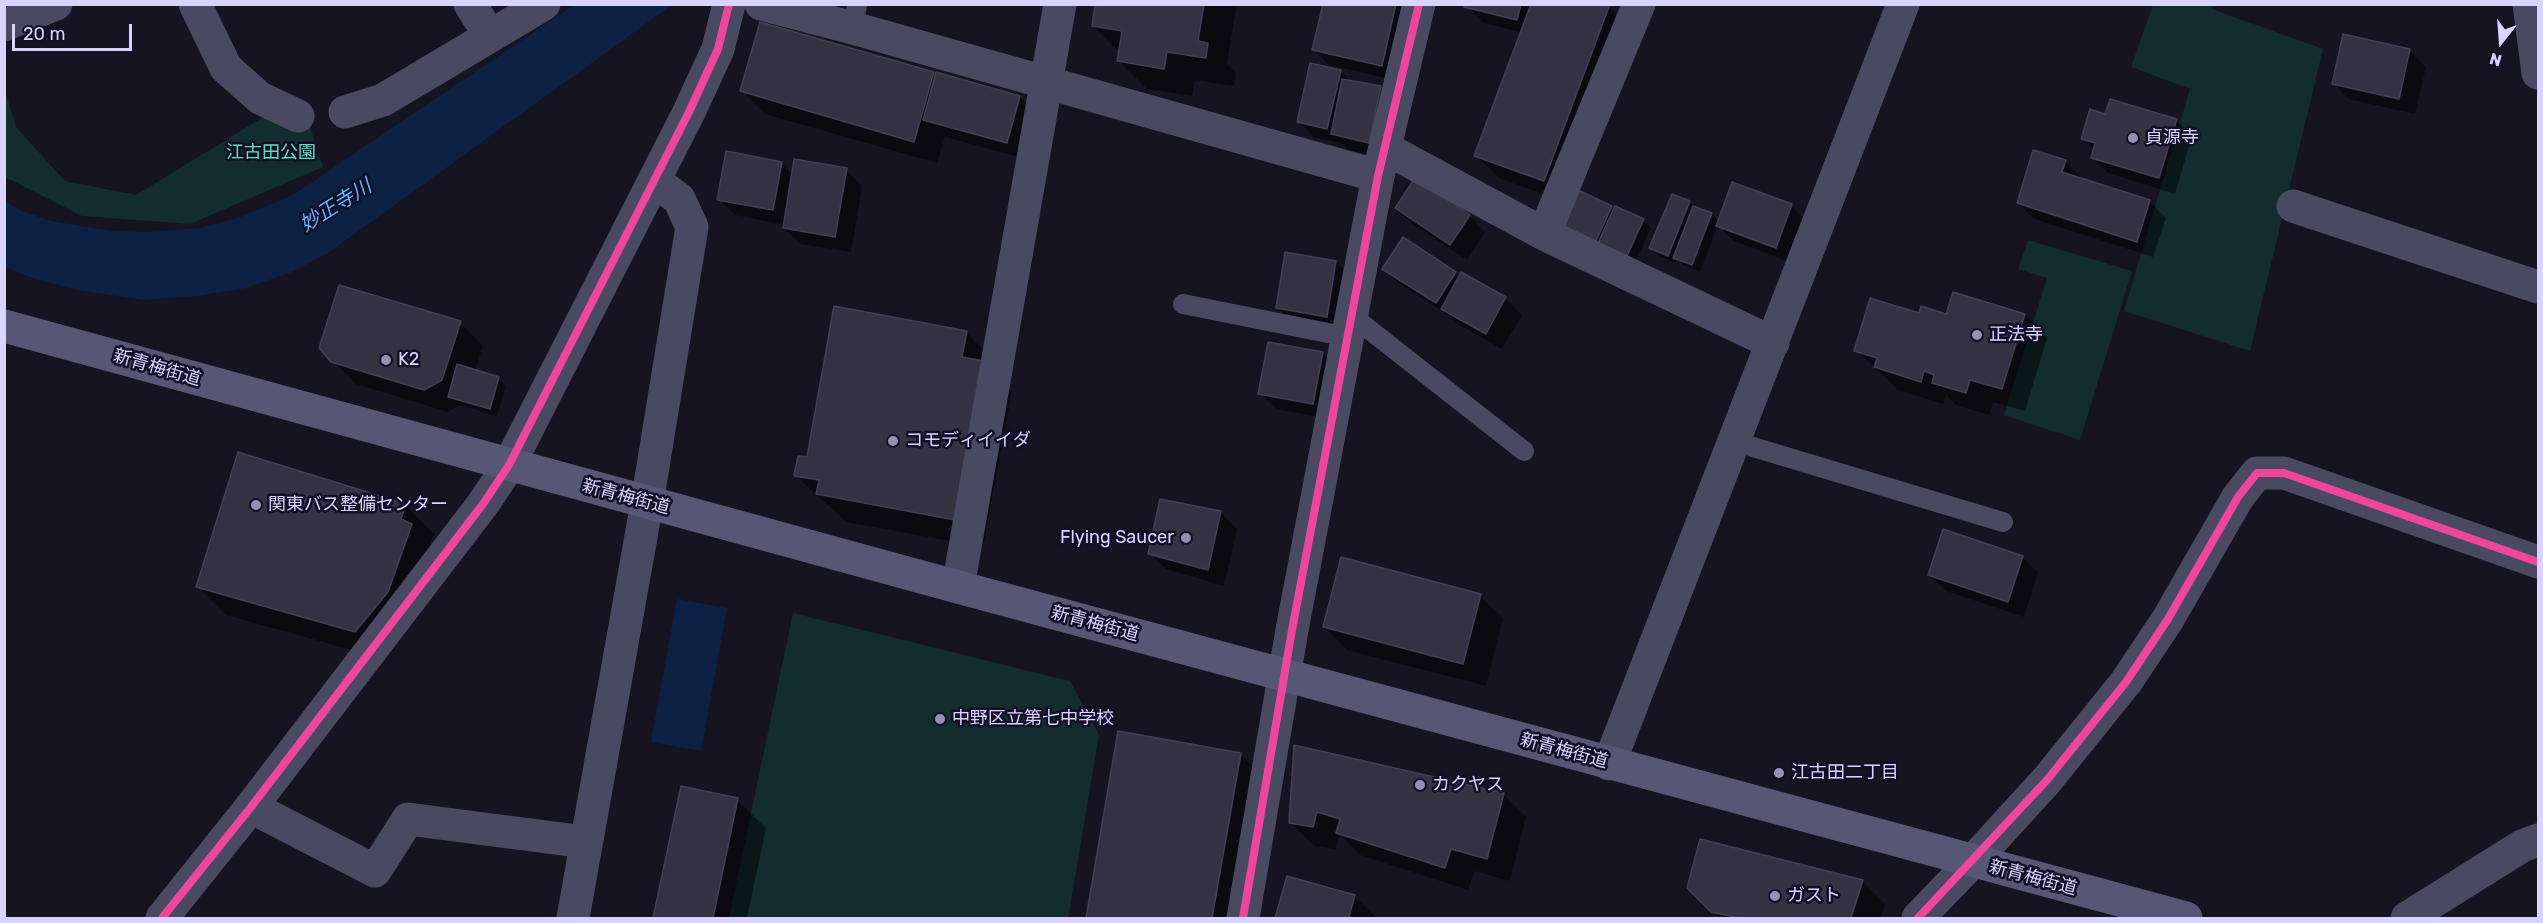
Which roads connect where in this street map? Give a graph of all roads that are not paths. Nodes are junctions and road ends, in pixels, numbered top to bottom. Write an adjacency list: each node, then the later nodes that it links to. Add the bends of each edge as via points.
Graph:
1 (195, 4): 18 (street, via 226,68 260,98)
2 (470, 4): 14 (street)
3 (544, 4): 14 (street)
4 (729, 4): 20 (street, via 718,49)
5 (761, 4): 12 (street)
6 (1060, 4): 16 (street)
7 (1419, 4): 19 (street)
8 (1639, 4): 22 (street)
9 (1904, 4): 27 (street)
10 (2529, 4): 15 (street)
11 (53, 5): 13 (street)
12 (855, 16): 16 (street)
13 (4, 25)
14 (490, 36): 17 (street, via 383,100)
15 (2538, 73)
16 (1048, 83): 19 (street); 34 (street)
17 (345, 112)
18 (298, 116)
19 (1382, 162): 22 (street); 26 (street)
20 (655, 181): 30 (street); 31 (street, via 679,199 692,227)
21 (2293, 206): 23 (street)
22 (1544, 234): 27 (street)
23 (2538, 288)
24 (1183, 304): 26 (lane)
25 (4, 326): 30 (main road, 新青梅街道)
26 (1350, 327): 29 (lane); 35 (street)
27 (1773, 343): 28 (street)
28 (1734, 441): 32 (lane); 36 (street)
29 (1524, 451)
30 (509, 465): 31 (main road, 新青梅街道); 37 (street)
31 (647, 503): 34 (main road, 新青梅街道); 39 (street)
32 (2002, 522)
33 (2538, 562): 40 (street, via 2284,472 2257,473 2238,497 2168,620 2126,682 2047,780)
34 (958, 587): 35 (main road, 新青梅街道)
35 (1285, 676): 36 (main road, 新青梅街道); 43 (street)
36 (1609, 764): 40 (main road, 新青梅街道)
37 (251, 807): 39 (street, via 375,871 408,819); 41 (street)
38 (2538, 840): 46 (street)
39 (585, 842): 42 (street)
40 (1973, 861): 44 (street); 45 (main road, 新青梅街道)
41 (162, 918)
42 (573, 918)
43 (1243, 918)
44 (1918, 918)
45 (2186, 918)
46 (2406, 918)

